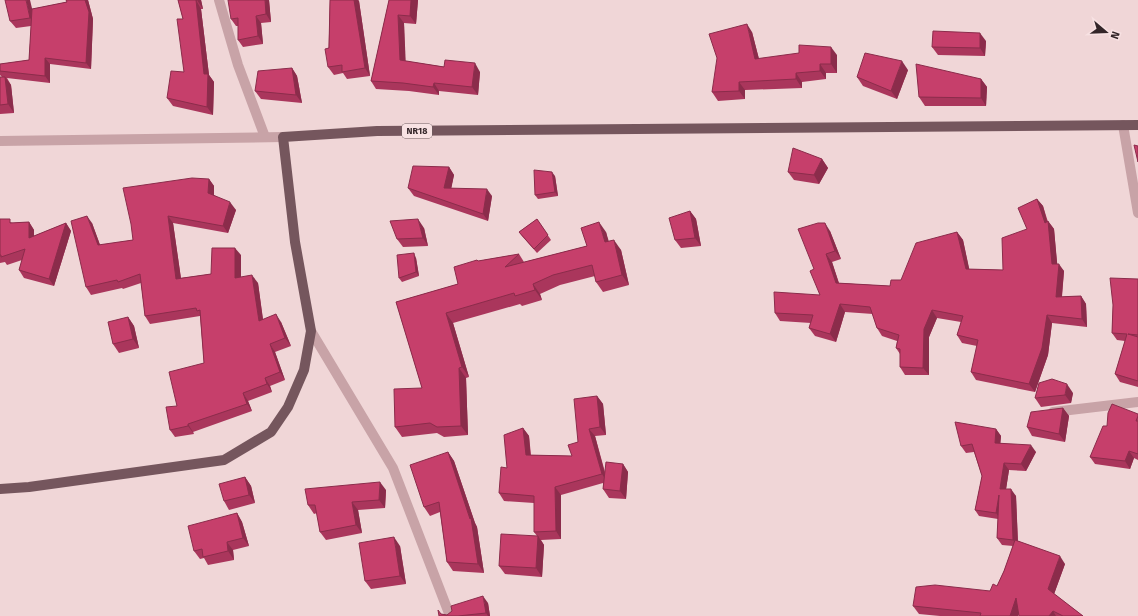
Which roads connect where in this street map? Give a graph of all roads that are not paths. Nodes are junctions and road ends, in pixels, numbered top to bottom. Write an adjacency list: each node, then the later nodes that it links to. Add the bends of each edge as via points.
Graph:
1 (219, 0): 4 (street, via 238,66)
2 (1123, 125): 3 (main road, NR18); 5 (main road, NR18, via 377,131); 7 (street)
3 (1138, 125)
4 (265, 137): 5 (street); 6 (street)
5 (283, 137): 8 (main road, via 294,242)
6 (0, 141)
7 (1138, 213)
8 (311, 331): 11 (main road, via 304,370 288,407 271,432 224,460); 12 (street, via 393,468)
9 (1138, 402): 10 (street)
10 (1040, 414)
11 (0, 489)
12 (450, 616)

